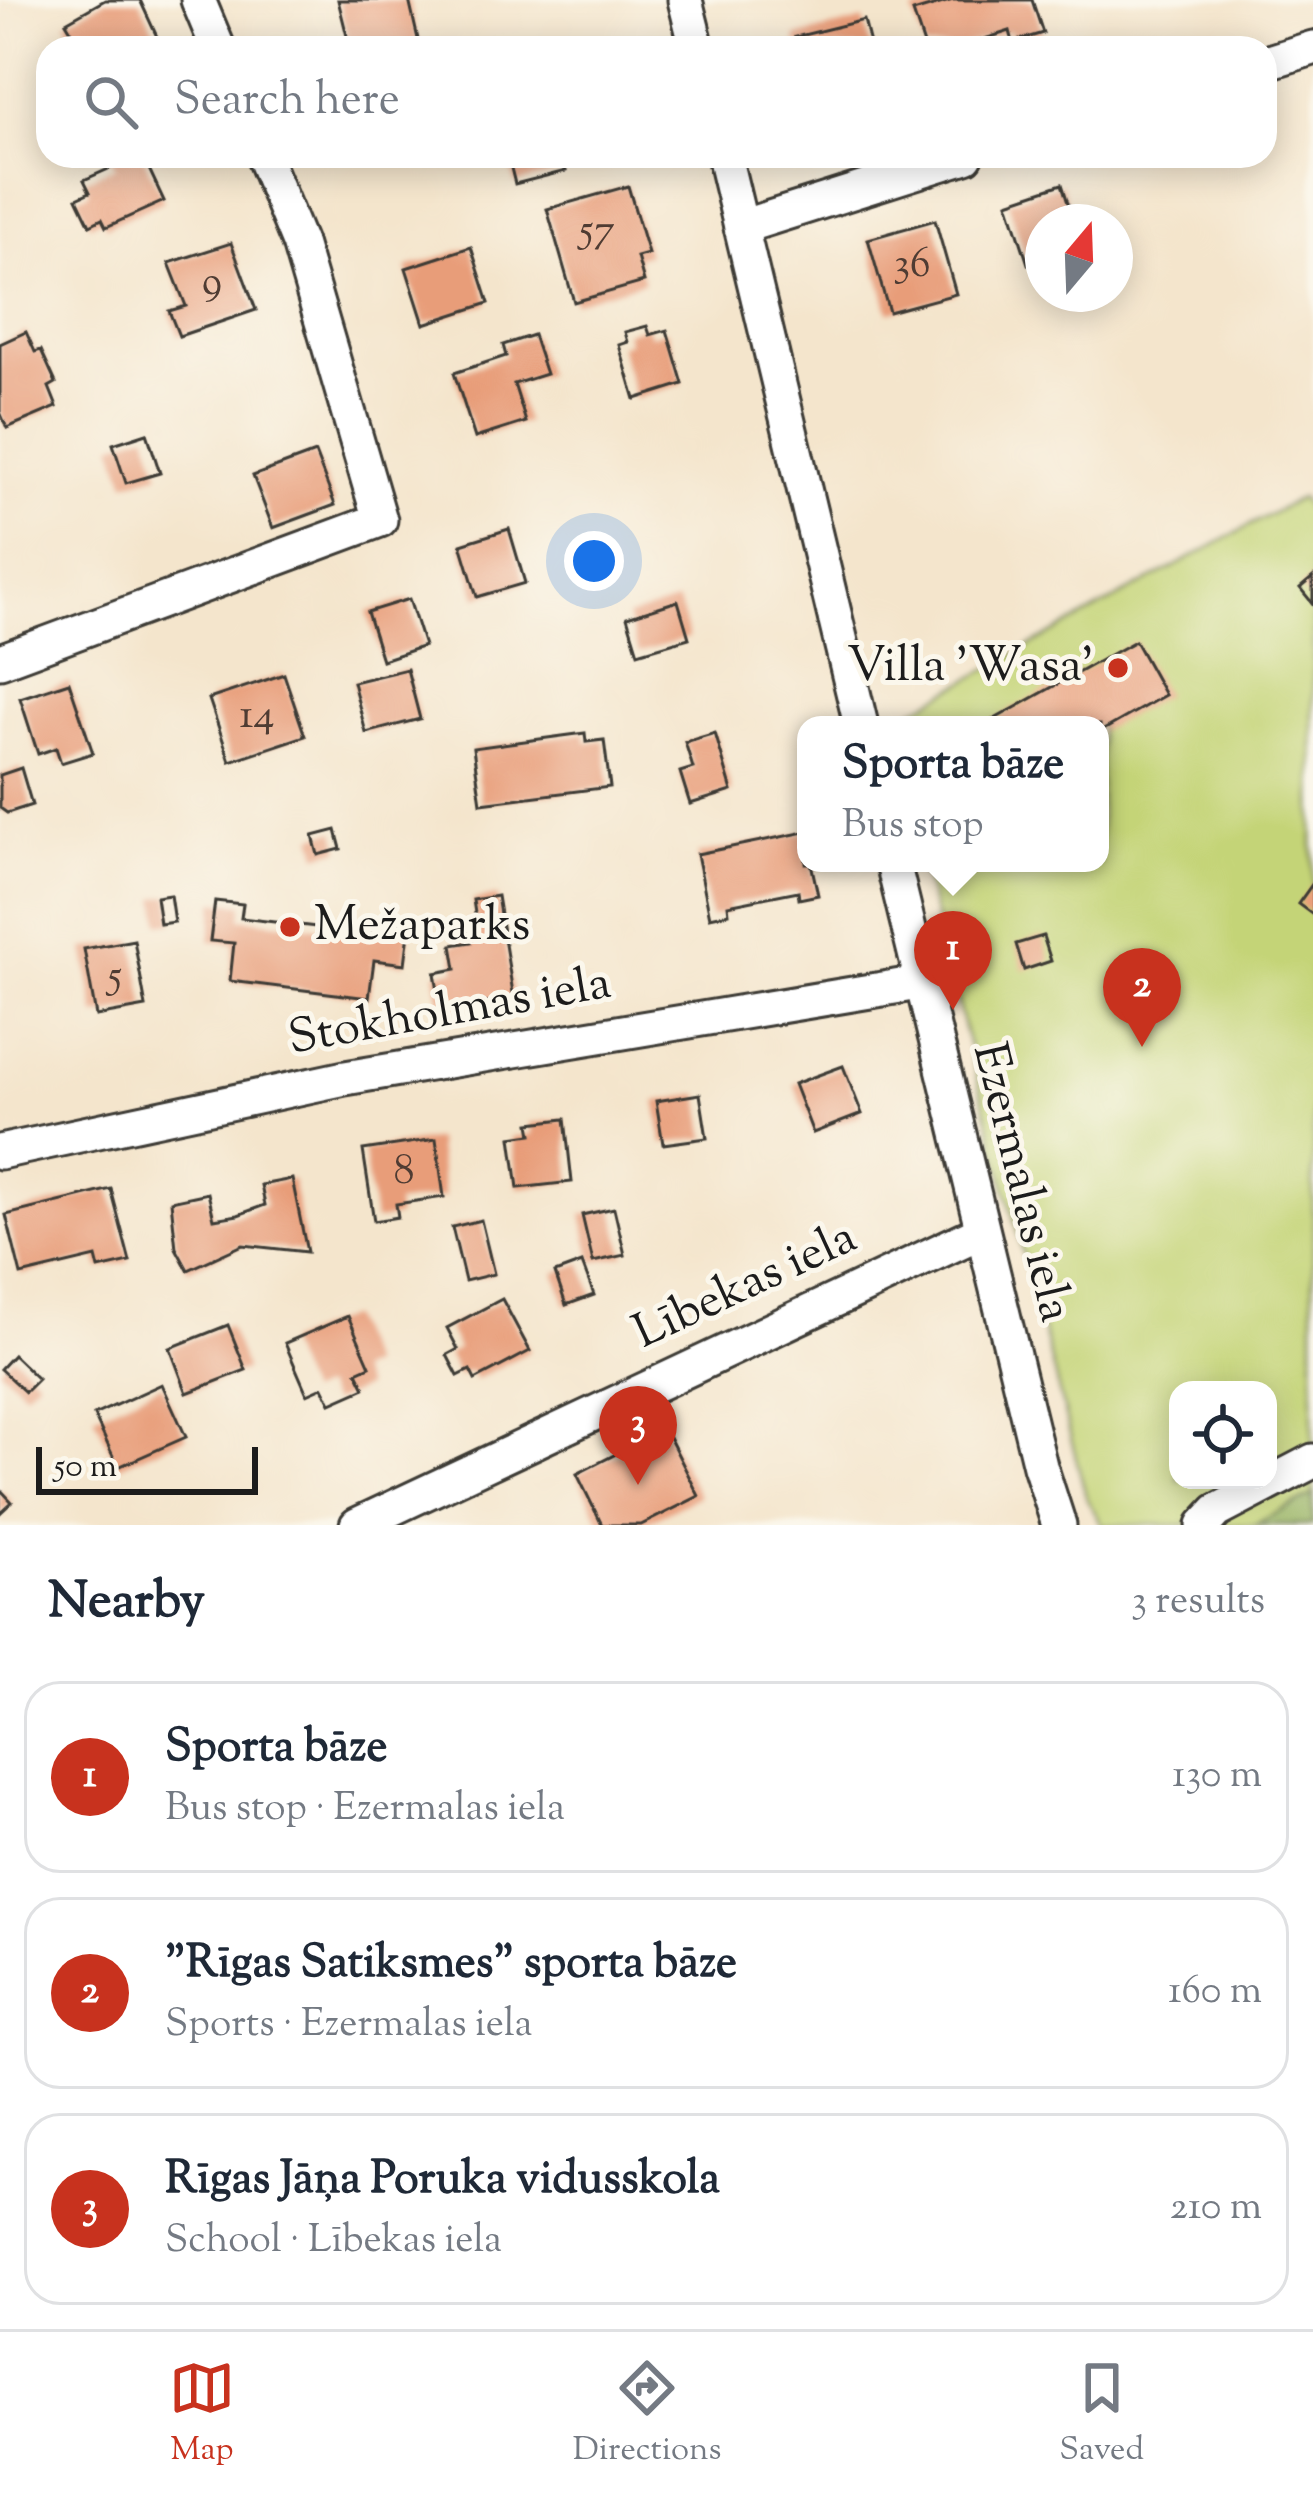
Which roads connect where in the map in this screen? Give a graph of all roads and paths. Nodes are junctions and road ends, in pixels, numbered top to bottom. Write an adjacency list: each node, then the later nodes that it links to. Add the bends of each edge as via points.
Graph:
1 (198, 0): 3 (street)
2 (685, 0): 4 (street)
3 (213, 36)
4 (694, 36)
5 (1313, 48): 6 (street)
6 (1277, 59)
7 (268, 168): 11 (street, via 299,243 380,520)
8 (727, 168): 10 (street)
9 (927, 168): 10 (street)
10 (741, 226): 12 (street)
11 (0, 661)
12 (859, 716)
13 (895, 872): 14 (street, Ezermalas iela)
14 (919, 983): 15 (street, Stokholmas iela, via 345,1078); 16 (street, Ezermalas iela)
15 (0, 1151)
16 (982, 1231): 18 (street, Lībekas iela); 19 (street, Ezermalas iela)
17 (1313, 1461): 20 (street)
18 (357, 1525)
19 (1059, 1525)
20 (1204, 1525)

